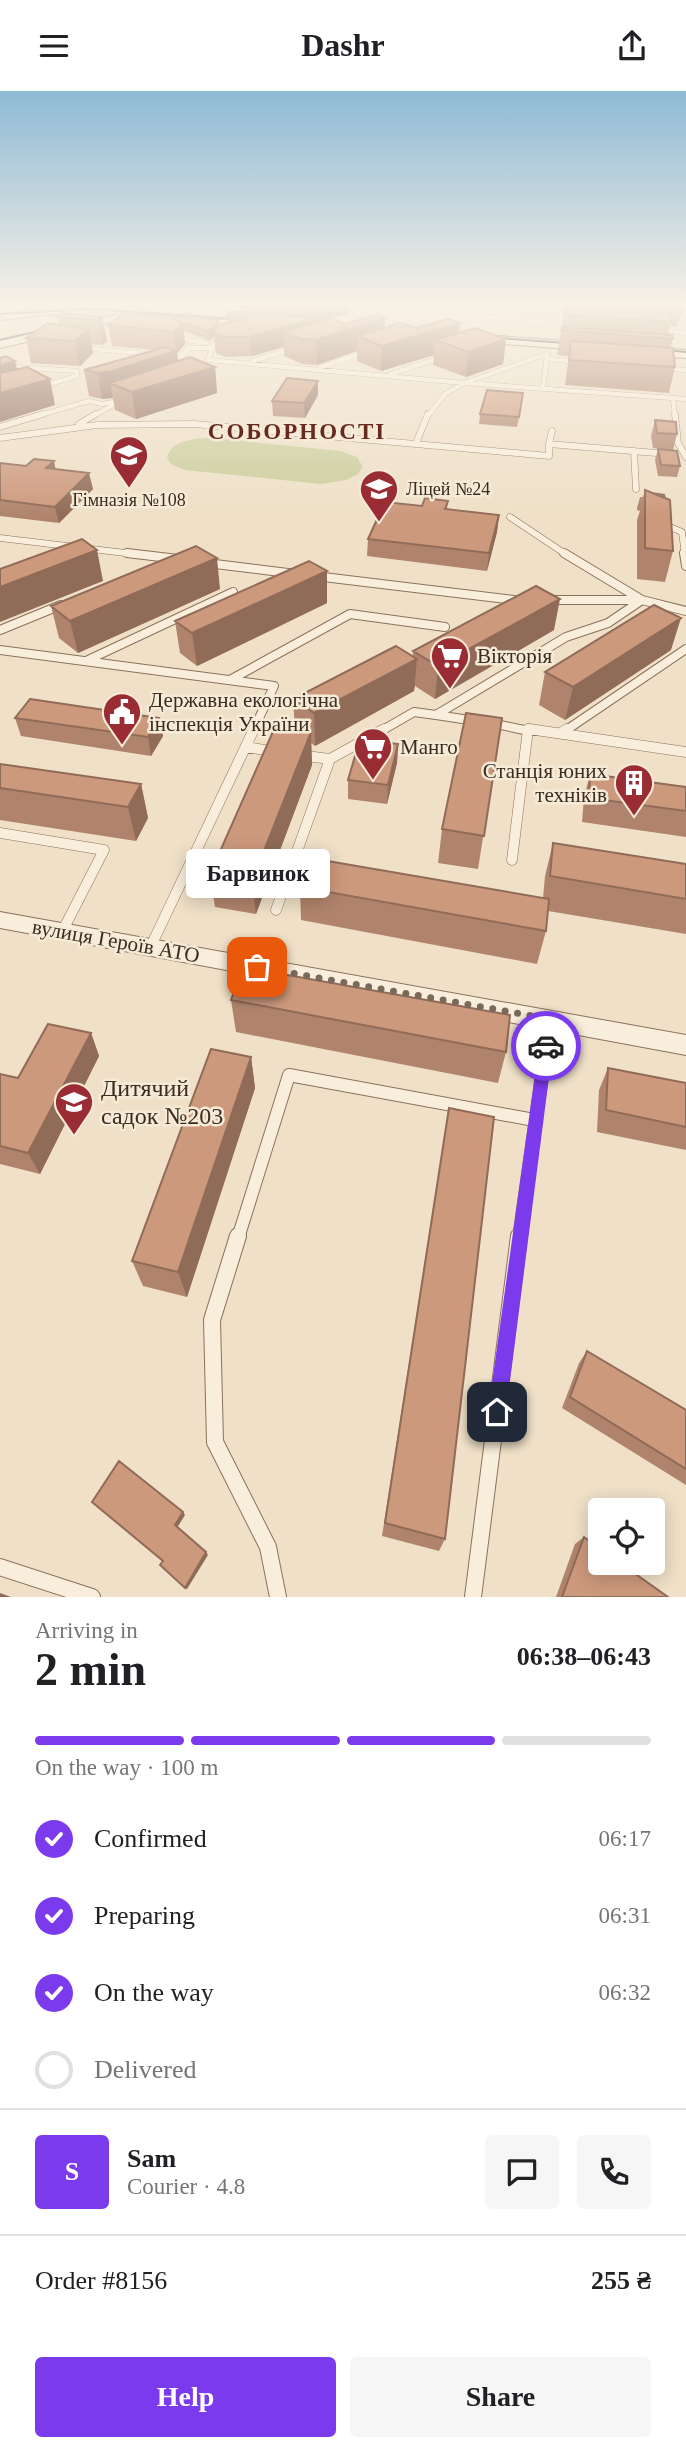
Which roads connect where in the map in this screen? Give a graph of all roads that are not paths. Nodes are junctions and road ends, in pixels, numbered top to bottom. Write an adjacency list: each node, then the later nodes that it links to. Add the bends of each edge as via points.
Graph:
1 (76, 376): 7 (lane)
2 (390, 376): 5 (lane)
3 (482, 376): 5 (lane)
4 (544, 376): 6 (lane)
5 (464, 383): 6 (lane); 16 (lane, via 434,403)
6 (543, 388): 9 (lane)
7 (27, 390)
8 (131, 398): 11 (lane)
9 (673, 398): 10 (lane); 19 (lane, via 678,443)
10 (686, 399)
11 (118, 402): 12 (lane, via 89,401); 13 (lane)
12 (0, 427)
13 (68, 428): 15 (lane); 16 (lane, via 182,423)
14 (552, 431): 17 (lane)
15 (0, 438)
16 (416, 443): 17 (lane, via 549,456)
17 (549, 444): 18 (lane)
18 (634, 451): 19 (lane); 20 (lane)
19 (686, 457)
20 (636, 489)
21 (510, 517): 29 (lane)
22 (649, 519): 24 (lane, via 682,532)
23 (0, 538): 27 (lane)
24 (686, 566)
25 (233, 592): 35 (lane)
26 (72, 600): 32 (lane)
27 (532, 600)
28 (542, 600): 29 (lane)
29 (642, 600): 30 (lane); 37 (lane, via 608,623 566,637)
30 (686, 611)
31 (445, 627): 36 (lane, via 350,614)
32 (0, 630)
33 (686, 649): 39 (lane)
34 (0, 650): 35 (lane)
35 (86, 661): 36 (lane)
36 (229, 680): 40 (lane, via 274,686)
37 (436, 715): 38 (lane); 42 (lane, via 414,712)
38 (529, 729): 39 (lane); 44 (lane)
39 (561, 733): 41 (lane)
40 (246, 747): 42 (lane); 48 (lane)
41 (686, 752)
42 (330, 759): 45 (lane)
43 (0, 833): 47 (lane, via 104,850)
44 (512, 860)
45 (276, 910)
46 (0, 920): 47 (street, вулиця Героїв АТО)
47 (62, 932): 48 (street, вулиця Героїв АТО)
48 (150, 948): 49 (street, вулиця Героїв АТО)
49 (550, 1019): 50 (street, вулиця Героїв АТО); 51 (lane)
50 (686, 1045)
51 (534, 1120): 54 (lane, via 289,1075 212,1320 215,1442 268,1547); 55 (lane)
52 (0, 1567): 53 (lane)
53 (92, 1597)
54 (278, 1597)
55 (473, 1597)

